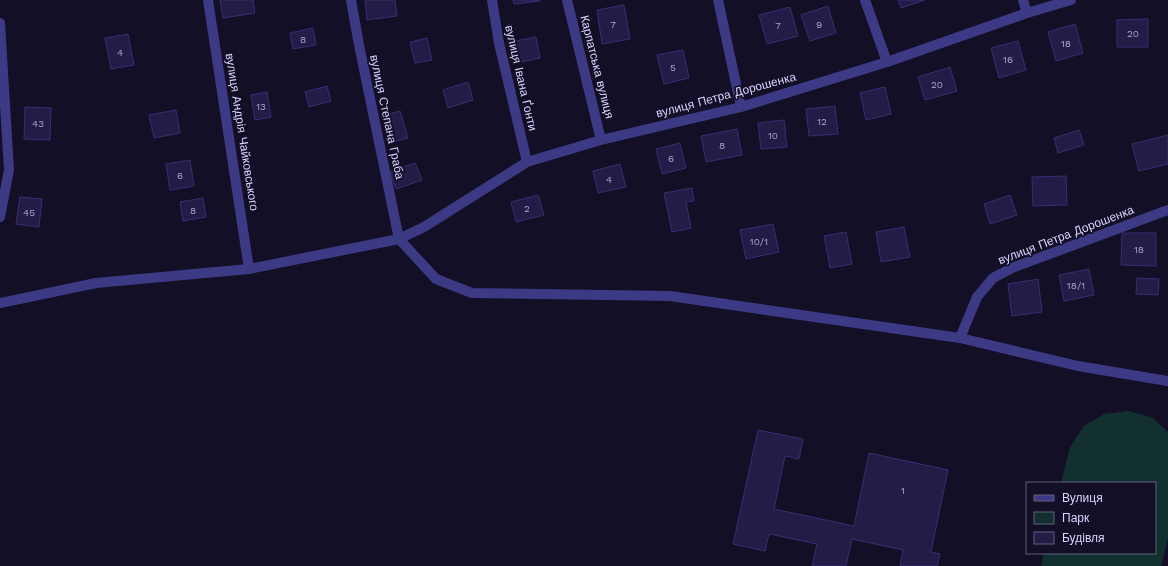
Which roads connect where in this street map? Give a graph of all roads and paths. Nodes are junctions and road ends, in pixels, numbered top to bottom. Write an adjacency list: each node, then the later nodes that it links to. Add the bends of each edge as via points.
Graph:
1 (208, 0): 18 (street, вулиця Андрія Чайковського)
2 (351, 0): 17 (street, вулиця Степана Граба)
3 (492, 0): 14 (street, вулиця Івана Ґонти, via 499,43)
4 (567, 0): 13 (street, Карпатська вулиця)
5 (718, 0): 12 (street)
6 (865, 0): 11 (street)
7 (1023, 0): 9 (street)
8 (1071, 0): 9 (street, вулиця Петра Дорошенка)
9 (1027, 13): 11 (street, вулиця Петра Дорошенка)
10 (0, 23): 16 (street, via 9,170)
11 (887, 62): 12 (street, вулиця Петра Дорошенка)
12 (741, 107): 13 (street, вулиця Петра Дорошенка)
13 (601, 140): 14 (street, вулиця Петра Дорошенка)
14 (527, 162): 17 (street, вулиця Петра Дорошенка, via 424,227)
15 (1168, 210): 20 (street, вулиця Петра Дорошенка, via 1012,268 993,278 977,297)
16 (0, 217)
17 (399, 239): 18 (street, вулиця Петра Дорошенка); 20 (street, via 436,279 472,293 670,296)
18 (249, 269): 19 (street, вулиця Петра Дорошенка, via 96,283)
19 (0, 303)
20 (960, 338): 21 (street, via 1078,366)
21 (1168, 381)

